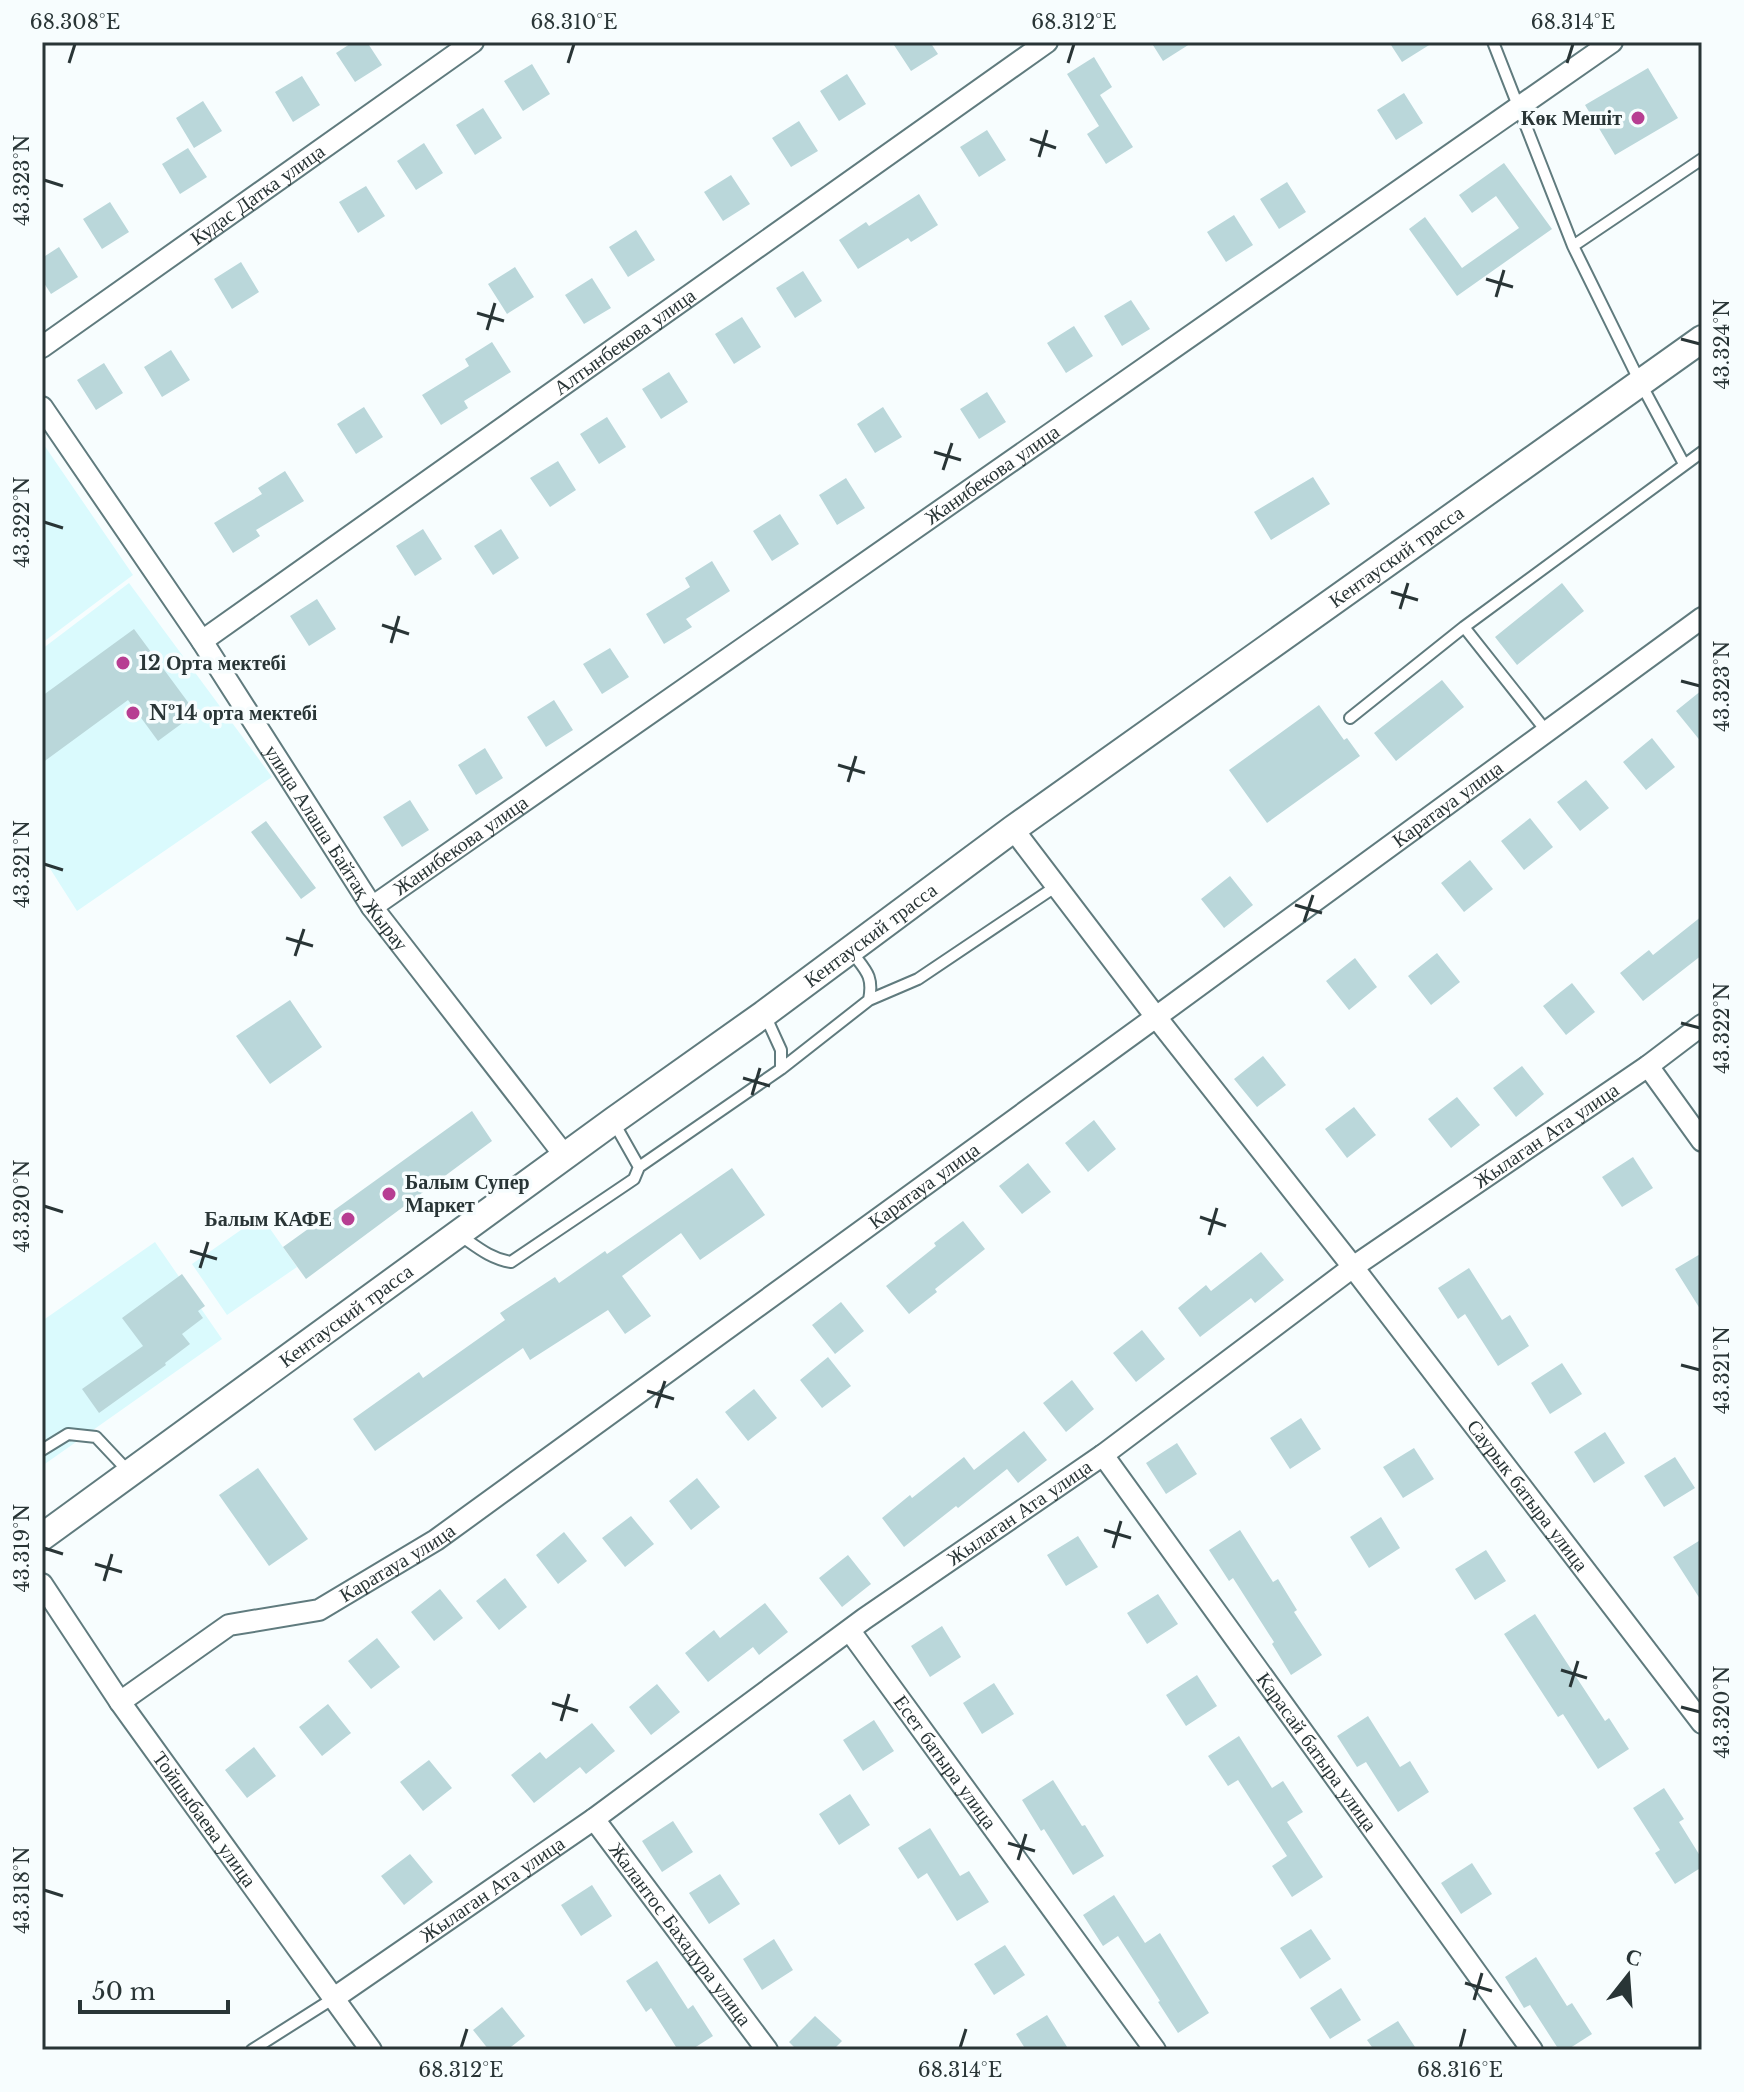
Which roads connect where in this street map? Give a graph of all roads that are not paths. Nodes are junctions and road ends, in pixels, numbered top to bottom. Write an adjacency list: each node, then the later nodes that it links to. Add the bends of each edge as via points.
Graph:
1 (473, 42): 9 (street, Кудас Датка улица)
2 (1047, 42): 16 (street, Алтынбекова улица)
3 (1493, 42): 5 (lane)
4 (1612, 42): 5 (street, Жанибекова улица)
5 (1519, 109): 7 (lane); 21 (street, Жанибекова улица)
6 (1702, 159): 7 (lane)
7 (1573, 246): 10 (lane)
8 (1702, 339): 10 (main road, Кентауский трасса)
9 (42, 347)
10 (1640, 382): 13 (lane); 19 (main road, Кентауский трасса)
11 (42, 407): 16 (street, улица Алаша Байтақ Жырау)
12 (1702, 452): 13 (lane)
13 (1684, 464): 15 (lane)
14 (1702, 618): 18 (street, Каратауа улица)
15 (1464, 627): 17 (lane); 18 (lane)
16 (202, 641): 21 (street, улица Алаша Байтақ Жырау)
17 (1350, 718)
18 (1547, 732): 25 (street, Каратауа улица)
19 (1013, 829): 20 (street, Саурык батыра улица); 22 (main road, Кентауский трасса)
20 (1055, 887): 23 (lane, via 918,979); 25 (street, Саурык батыра улица)
21 (372, 907): 31 (street, улица Алаша Байтақ Жырау)
22 (851, 951): 23 (lane, via 870,977); 24 (main road, Кентауский трасса)
23 (869, 1000): 28 (lane)
24 (764, 1014): 28 (lane, via 781,1050); 29 (main road, Кентауский трасса)
25 (1156, 1017): 34 (street, Саурык батыра улица); 41 (street, Каратауа улица, via 436,1540 319,1610 229,1625)
26 (1702, 1025): 27 (street, Жылаган Ата улица)
27 (1648, 1066): 30 (street); 34 (street, Жылаган Ата улица)
28 (781, 1069): 32 (lane)
29 (613, 1121): 31 (main road, Кентауский трасса); 32 (lane)
30 (1702, 1141)
31 (565, 1156): 33 (main road, Кентауский трасса)
32 (639, 1167): 33 (lane, via 634,1179 511,1262 488,1255)
33 (459, 1235): 37 (main road, Кентауский трасса)
34 (1353, 1267): 36 (street, Жылаган Ата улица); 42 (street, Саурык батыра улица)
35 (42, 1450): 37 (lane, via 68,1434 96,1437)
36 (1103, 1455): 40 (street, Жылаган Ата улица); 49 (street, Карасай батыра улица)
37 (130, 1473): 38 (main road, Кентауский трасса)
38 (42, 1537)
39 (43, 1586): 41 (street, Тойшыбаева улица)
40 (850, 1631): 43 (street, Жылаган Ата улица); 48 (street, Есет батыра улица)
41 (120, 1702): 44 (street, Тойшыбаева улица)
42 (1702, 1723)
43 (594, 1819): 44 (street, Жылаган Ата улица); 47 (street, Жалантос Бахадура улица)
44 (334, 1998): 45 (lane); 46 (street, Тойшыбаева улица)
45 (252, 2050)
46 (371, 2050)
47 (767, 2050)
48 (1155, 2050)
49 (1532, 2050)

